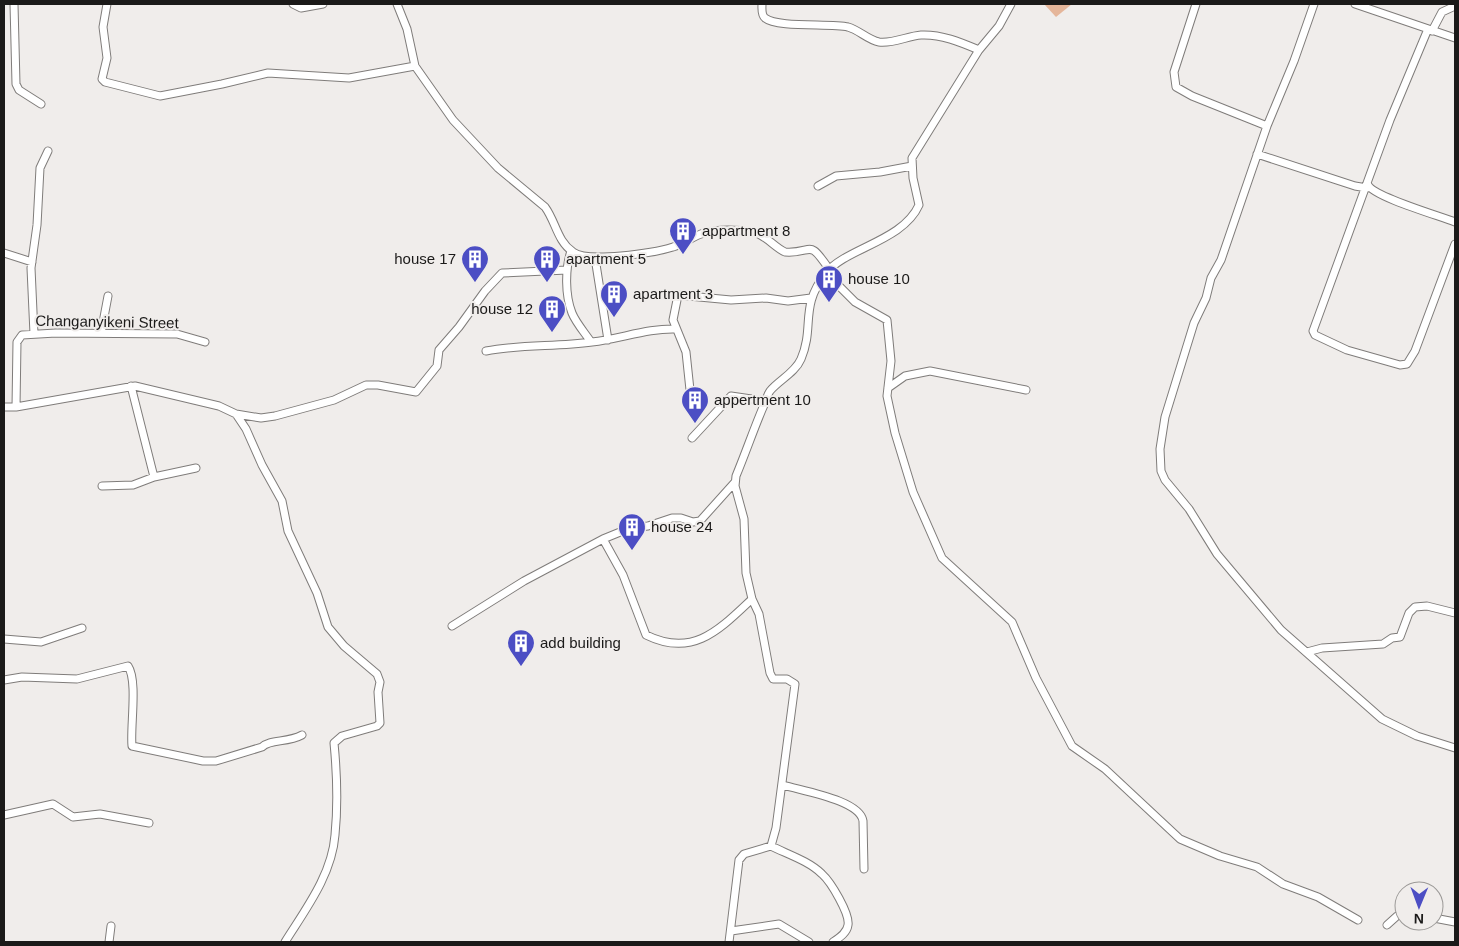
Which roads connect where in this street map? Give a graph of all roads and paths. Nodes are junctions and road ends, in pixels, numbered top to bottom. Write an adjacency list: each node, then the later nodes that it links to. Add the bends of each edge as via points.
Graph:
1 (14, 4): 16 (street, via 16,84 19,90)
2 (107, 4): 15 (street, via 103,27 107,58 102,79 157,96 268,73 349,78)
3 (294, 4): 4 (street, via 301,8)
4 (322, 4)
5 (397, 4): 15 (street)
6 (762, 4): 14 (street, via 762,14 772,21 837,25 879,42 921,35 951,38)
7 (1010, 4): 14 (street, via 999,26)
8 (1196, 4): 17 (street, via 1174,72 1176,87)
9 (1314, 4): 17 (street)
10 (1355, 4): 12 (street)
11 (1455, 6): 12 (street, via 1442,12)
12 (1430, 30): 13 (street); 22 (street, via 1390,120)
13 (1455, 38)
14 (979, 50): 20 (street, via 912,158)
15 (415, 66): 25 (street, via 475,146 546,207 557,234)
16 (41, 104)
17 (1267, 126): 19 (street)
18 (48, 151): 28 (street, via 40,168)
19 (1257, 154): 22 (street); 59 (street, via 1231,232 1181,360 1162,427 1160,466 1165,480 1189,509 1230,571 1281,630)
20 (912, 166): 21 (street, via 836,176); 30 (street, via 919,205 907,222)
21 (818, 186)
22 (1367, 187): 23 (street, via 1386,198); 24 (street, via 1313,331 1320,339 1392,363 1410,362)
23 (1455, 222)
24 (1455, 244)
25 (571, 251): 27 (street, via 586,258); 29 (street)
26 (4, 253): 28 (street)
27 (595, 258): 30 (street, via 674,247 705,233 746,232 761,235 785,252 807,248 815,250); 36 (street)
28 (32, 262): 35 (street)
29 (567, 270): 38 (street, via 573,314); 47 (street, via 502,273 439,350 437,366 416,392 366,385 334,400 275,416 261,418)
30 (828, 271): 32 (street); 41 (street, via 855,302 887,320 891,361)
31 (108, 296): 34 (street)
32 (810, 298): 33 (street, via 730,300 678,295 673,320); 44 (street, via 801,358 797,366 769,392)
33 (676, 329): 36 (street); 43 (street, via 686,352)
34 (101, 333): 35 (street, Changanyikeni Street); 37 (street, Changanyikeni Street, via 177,334)
35 (34, 334): 46 (street, Changanyikeni Street, via 19,336 16,342)
36 (608, 340): 38 (street)
37 (205, 342)
38 (591, 342): 39 (street, via 519,345)
39 (486, 351)
40 (130, 386): 46 (street); 47 (street, via 205,402); 50 (street)
41 (888, 388): 42 (street, via 905,376 930,371); 69 (street, via 891,418 909,482 942,558 1012,622 1040,687 1072,746 1105,769 1180,840 1257,866 1283,884 1318,896)
42 (1026, 390)
43 (693, 393)
44 (766, 401): 48 (street, via 731,396); 51 (street)
45 (4, 407): 46 (street)
46 (16, 407)
47 (236, 414): 74 (street, via 282,502 288,531 328,627 344,646 377,674 380,682 380,723 342,736 334,743 338,783 336,836 320,884)
48 (692, 438)
49 (196, 468): 50 (street)
50 (154, 477): 52 (street, via 133,485)
51 (735, 482): 53 (street, via 700,521 672,518 633,527); 54 (street, via 743,508 746,573)
52 (102, 486)
53 (603, 539): 54 (street, via 623,575 646,635 660,641 672,645 697,642 726,624); 56 (street, via 516,586)
54 (752, 599): 63 (street, via 759,614 773,679 788,679 795,684)
55 (1455, 613): 59 (street, via 1427,606 1415,607 1400,637 1383,644)
56 (452, 626)
57 (82, 628): 58 (street, via 41,642)
58 (4, 639)
59 (1307, 652): 62 (street, via 1382,719 1417,736)
60 (4, 680): 61 (street, via 22,677 77,679 128,666 133,702 132,746 203,761 219,761 262,747 267,742 288,742)
61 (302, 735)
62 (1455, 748)
63 (783, 785): 66 (street); 67 (street, via 843,802 856,809 863,821)
64 (4, 815): 65 (street, via 53,804 73,816 100,814)
65 (149, 823)
66 (771, 846): 72 (street, via 744,854 739,860); 77 (street, via 824,874 846,912 849,924)
67 (864, 869)
68 (1394, 919): 70 (street)
69 (1358, 920)
70 (1387, 925)
71 (111, 926): 73 (street)
72 (732, 931): 75 (street); 76 (street, via 779,924)
73 (109, 942)
74 (285, 942)
75 (730, 942)
76 (810, 942)
77 (833, 942)

